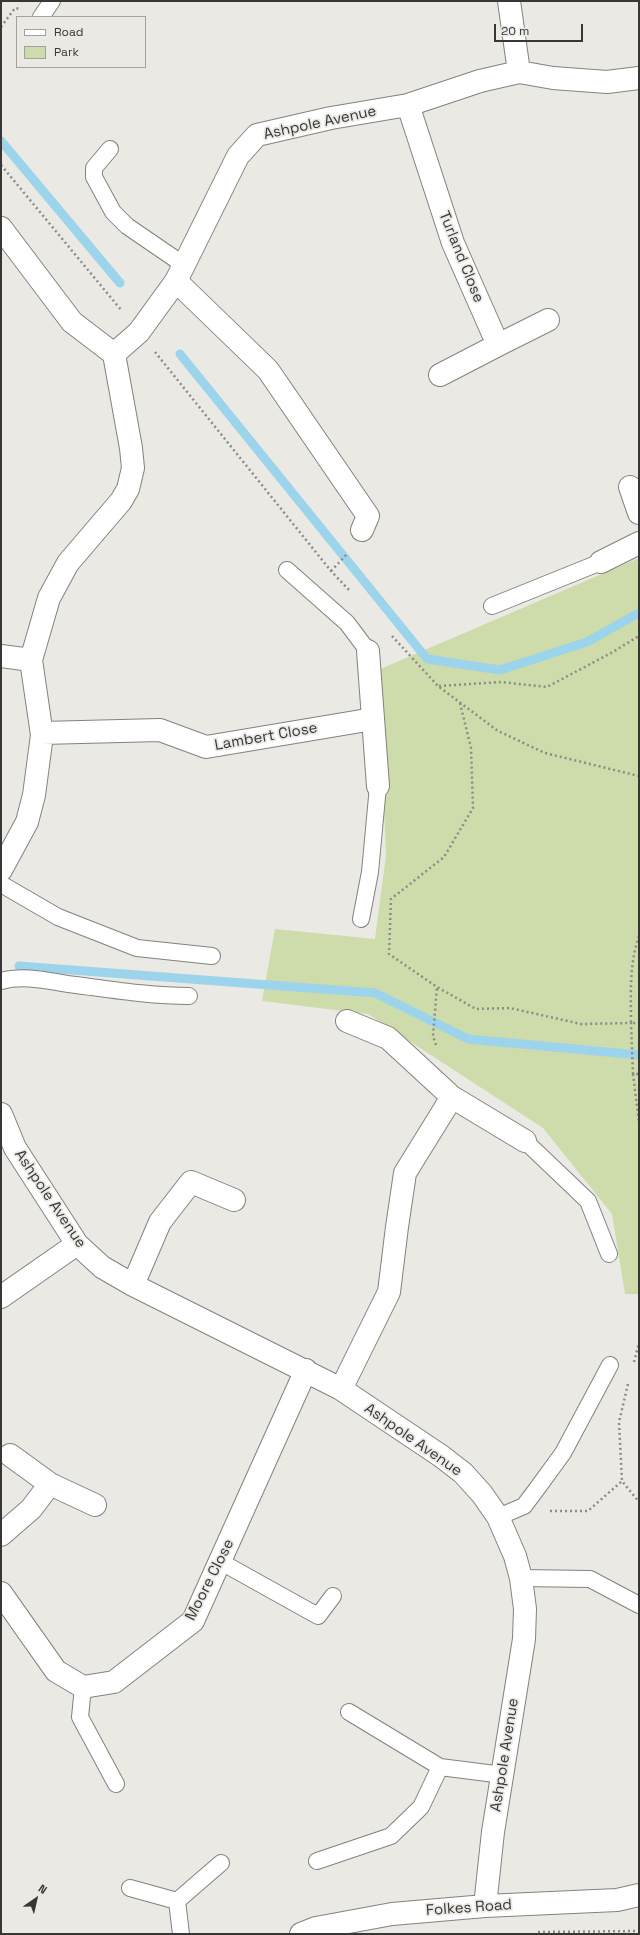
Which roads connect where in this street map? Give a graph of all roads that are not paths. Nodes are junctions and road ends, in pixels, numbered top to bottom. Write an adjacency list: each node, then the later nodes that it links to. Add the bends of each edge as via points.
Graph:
1 (52, 1): 3 (lane)
2 (509, 1): 4 (street)
3 (42, 16)
4 (519, 72): 5 (street, Ashpole Avenue, via 607,82); 6 (street, Ashpole Avenue, via 480,81)
5 (639, 78)
6 (408, 105): 9 (street, Ashpole Avenue, via 331,118 257,135 238,156); 11 (street, Turland Close, via 453,243)
7 (110, 149): 9 (lane, via 94,168 94,177 113,212)
8 (4, 239): 12 (street, via 72,322)
9 (180, 273): 12 (street, Ashpole Avenue, via 139,332); 16 (street, via 268,370 368,516)
10 (548, 320): 11 (street)
11 (498, 345): 13 (street)
12 (114, 354): 23 (street, via 131,448 133,468 128,489 121,501 68,564 49,598)
13 (440, 375)
14 (630, 487): 15 (street)
15 (639, 513)
16 (358, 539)
17 (639, 543): 18 (street)
18 (601, 562): 20 (lane)
19 (287, 570): 21 (lane, via 347,623)
20 (492, 606)
21 (368, 651): 24 (street)
22 (1, 656): 23 (street)
23 (31, 660): 25 (street)
24 (373, 719): 25 (street, Lambert Close, via 206,747 160,730); 26 (street)
25 (42, 733): 27 (street, via 34,795 27,822)
26 (378, 786): 29 (lane, via 370,872)
27 (1, 870)
28 (1, 884): 30 (lane, via 58,917 137,948)
29 (361, 919)
30 (212, 956)
31 (1, 981): 32 (lane, via 13,978 125,992)
32 (189, 996)
33 (347, 1021): 34 (street, via 388,1038)
34 (452, 1097): 36 (street); 44 (street, via 405,1174 389,1292)
35 (1, 1114): 38 (street, Ashpole Avenue, via 15,1148)
36 (525, 1141): 39 (lane, via 588,1201)
37 (234, 1200): 40 (street, via 192,1182 160,1222)
38 (77, 1244): 40 (street, Ashpole Avenue, via 102,1267); 41 (street)
39 (609, 1254)
40 (133, 1285): 43 (street, Ashpole Avenue)
41 (1, 1297)
42 (610, 1365): 48 (lane, via 563,1453 524,1506)
43 (306, 1370): 44 (street, Ashpole Avenue); 50 (street, Moore Close)
44 (341, 1389): 48 (street, Ashpole Avenue, via 463,1473)
45 (10, 1455): 46 (street)
46 (50, 1484): 47 (street); 49 (street, via 31,1509)
47 (95, 1505)
48 (498, 1517): 51 (street, Ashpole Avenue, via 515,1556)
49 (1, 1535)
50 (221, 1562): 53 (lane, via 318,1616); 55 (street, Moore Close, via 192,1621 114,1682)
51 (521, 1578): 54 (lane, via 590,1579); 58 (street, Ashpole Avenue, via 525,1609 524,1639)
52 (1, 1593): 55 (street, via 56,1671)
53 (333, 1596)
54 (639, 1605)
55 (83, 1687): 59 (lane, via 80,1717)
56 (349, 1712): 57 (lane)
57 (440, 1767): 58 (lane); 60 (lane, via 421,1807 391,1836)
58 (503, 1774): 65 (street, Ashpole Avenue, via 493,1832)
59 (116, 1784)
60 (318, 1861)
61 (221, 1863): 64 (lane)
62 (130, 1888): 64 (lane)
63 (639, 1895): 65 (street, Folkes Road, via 617,1900)
64 (177, 1901): 66 (lane)
65 (485, 1906): 67 (street, Folkes Road, via 392,1914 316,1928)
66 (181, 1934)
67 (301, 1934)

